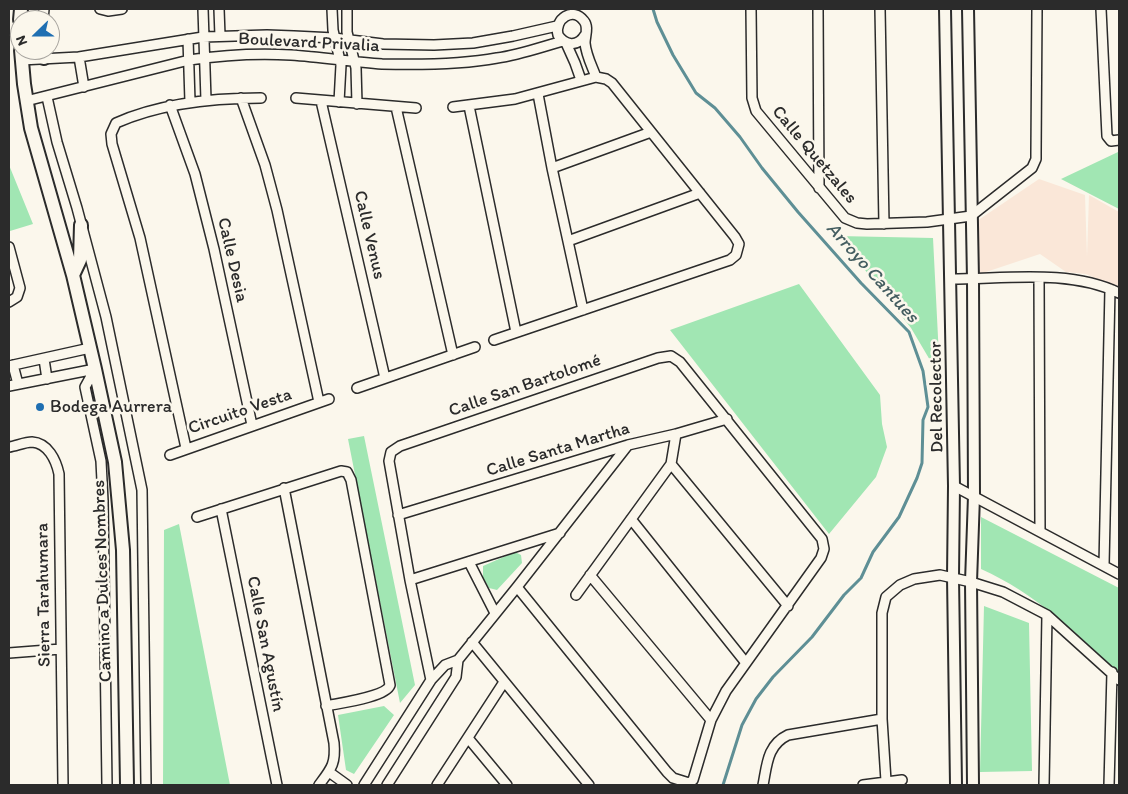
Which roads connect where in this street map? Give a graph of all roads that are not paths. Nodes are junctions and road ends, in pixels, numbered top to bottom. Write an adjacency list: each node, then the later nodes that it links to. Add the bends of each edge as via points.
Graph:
1 (100, 9): 2 (street)
2 (122, 9)
3 (202, 9): 19 (street)
4 (219, 9): 18 (street)
5 (332, 9): 20 (street)
6 (347, 9): 22 (street)
7 (558, 9): 16 (street)
8 (751, 9): 53 (street, Calle Quetzales, via 754,105 761,118)
9 (818, 9): 53 (street)
10 (880, 9): 57 (street)
11 (945, 9): 56 (street, Del Recolector)
12 (968, 9): 55 (street, Del Recolector)
13 (1037, 9): 55 (street, via 1034,164)
14 (1101, 9): 51 (street, via 1106,136 1111,141)
15 (576, 12): 16 (street); 17 (street, via 586,24)
16 (559, 23): 22 (street, Boulevard Privalia, via 473,43 382,44); 23 (street, via 558,35)
17 (585, 35): 23 (street, via 575,44); 31 (street, via 586,50)
18 (220, 36): 19 (street, Boulevard Privalia); 20 (street, Boulevard Privalia)
19 (203, 37): 21 (street, Boulevard Privalia); 26 (street)
20 (334, 38): 22 (street, Boulevard Privalia); 29 (street)
21 (188, 39): 25 (street, Boulevard Privalia); 28 (street)
22 (348, 40): 30 (street)
23 (564, 42): 30 (street, Boulevard Privalia, via 476,61); 32 (street)
24 (60, 55): 25 (street, Boulevard Privalia)
25 (79, 57): 33 (street)
26 (204, 57): 28 (street, Boulevard Privalia); 29 (street, Boulevard Privalia, via 266,54); 39 (street)
27 (22, 60): 40 (main road, Camino a Dulces Nombres)
28 (188, 60): 33 (street, Boulevard Privalia); 42 (street)
29 (340, 60): 30 (street, Boulevard Privalia); 43 (street)
30 (355, 62): 44 (street)
31 (596, 77): 32 (street); 50 (street, via 612,83)
32 (581, 80): 34 (street)
33 (84, 87): 35 (street, Boulevard Privalia)
34 (538, 94): 46 (street); 52 (street)
35 (47, 97): 40 (street, Boulevard Privalia); 58 (street)
36 (241, 98): 37 (street); 39 (street); 82 (street, Circuito Vesta, via 277,210)
37 (261, 98)
38 (296, 98): 41 (street)
39 (206, 100): 42 (street)
40 (26, 101): 61 (main road, Camino a Dulces Nombres)
41 (321, 101): 43 (street); 77 (street, Calle Venus)
42 (190, 102): 45 (street)
43 (339, 102): 44 (street)
44 (357, 104): 47 (street)
45 (170, 105): 84 (street, Calle Desia, via 195,174 212,240); 88 (street, Circuito Vesta, via 122,120 112,128 111,134 140,238)
46 (469, 106): 48 (street); 69 (street)
47 (396, 107): 49 (street); 73 (street)
48 (453, 107)
49 (416, 108)
50 (651, 132): 52 (street); 54 (street)
51 (1119, 140)
52 (552, 168): 59 (street)
53 (819, 188): 57 (street, Calle Quetzales, via 845,218 857,223)
54 (700, 194): 59 (street); 68 (street, via 735,237 739,244 736,255 730,260)
55 (971, 216): 56 (street, Calle Quetzales); 64 (street, Del Recolector)
56 (950, 219): 57 (street, Calle Quetzales); 63 (street, Del Recolector)
57 (884, 224)
58 (81, 225): 61 (main road, via 80,260); 131 (street, via 106,317 142,490)
59 (568, 241): 68 (street)
60 (9, 247): 67 (street, via 20,288 17,297)
61 (72, 275): 72 (main road, Camino a Dulces Nombres)
62 (1039, 278): 64 (street); 65 (street, via 1080,280); 98 (street)
63 (951, 279): 64 (street); 91 (street, Del Recolector)
64 (973, 279): 93 (street, Del Recolector)
65 (1110, 289): 66 (street); 101 (street)
66 (1119, 293)
67 (9, 302)
68 (583, 310): 69 (street)
69 (516, 332): 70 (street)
70 (494, 340)
71 (475, 347): 73 (street)
72 (90, 348): 74 (street); 76 (main road, Camino a Dulces Nombres)
73 (452, 354): 77 (street)
74 (44, 359): 75 (street); 78 (street)
75 (11, 365): 79 (street)
76 (95, 369): 78 (street); 129 (street, via 85,386 101,461); 130 (main road, Camino a Dulces Nombres, via 115,462 121,523)
77 (385, 378): 80 (street)
78 (47, 379): 79 (street)
79 (13, 385)
80 (357, 388)
81 (330, 398): 82 (street)
82 (319, 402): 84 (street, Circuito Vesta)
83 (727, 419): 85 (street, Calle Santa Martha); 95 (street, Calle San Bartolomé, via 680,362 670,356 658,358 400,446 391,452 389,461); 109 (street, via 822,539 822,558)
84 (252, 426): 88 (street, Circuito Vesta)
85 (676, 434): 86 (street, Calle Santa Martha); 90 (street)
86 (628, 445): 95 (street, Calle Santa Martha); 99 (street)
87 (9, 447): 113 (street, Sierra Tarahumara, via 33,442 43,445 56,462 59,474)
88 (186, 448): 89 (street)
89 (170, 455)
90 (671, 464): 97 (street); 109 (street)
91 (954, 486): 93 (street); 104 (street, Del Recolector)
92 (284, 488): 94 (street); 121 (street); 121 (street, via 347,472 390,680 388,689 380,694)
93 (974, 496): 98 (street); 106 (street, Del Recolector)
94 (221, 509): 96 (street); 132 (street, Calle San Agustín)
95 (398, 515): 105 (street)
96 (197, 517)
97 (631, 519): 103 (street); 116 (street)
98 (1040, 531): 101 (street)
99 (560, 533): 100 (street); 107 (street)
100 (470, 562): 105 (street); 110 (street)
101 (1104, 565): 102 (street)
102 (1119, 574)
103 (590, 575): 108 (street); 123 (street)
104 (953, 577): 106 (street); 122 (street, via 940,575 914,579 900,585 886,597 882,613); 142 (street, Del Recolector)
105 (410, 580): 118 (street)
106 (971, 582): 111 (street, via 1003,592); 143 (street, Del Recolector)
107 (517, 587): 110 (street); 123 (street, via 673,778 689,783 693,780)
108 (576, 595)
109 (788, 606): 116 (street)
110 (495, 613): 112 (street)
111 (1047, 615): 117 (street); 144 (street)
112 (472, 642): 115 (street); 120 (street)
113 (61, 650): 114 (street); 128 (street, Sierra Tarahumara)
114 (9, 653)
115 (458, 660): 118 (street, via 445,665); 136 (street, via 456,677)
116 (746, 663): 123 (street)
117 (1112, 672): 119 (street); 145 (street)
118 (431, 680): 135 (street)
119 (1119, 680)
120 (504, 682): 124 (street); 139 (street)
121 (326, 706): 125 (street, via 335,753)
122 (882, 719): 127 (street); 140 (street, via 782,738 773,746)
123 (711, 720)
124 (468, 738): 137 (street); 138 (street)
125 (331, 768): 133 (street); 134 (street)
126 (902, 780): 127 (street)
127 (886, 781): 141 (street)
128 (64, 785)
129 (107, 785)
130 (127, 785)
131 (146, 785)
132 (277, 785)
133 (319, 785)
134 (347, 785)
135 (364, 785)
136 (386, 785)
137 (437, 785)
138 (507, 785)
139 (589, 785)
140 (763, 785)
141 (863, 785)
142 (956, 785)
143 (973, 785)
144 (1044, 785)
145 (1109, 785)

